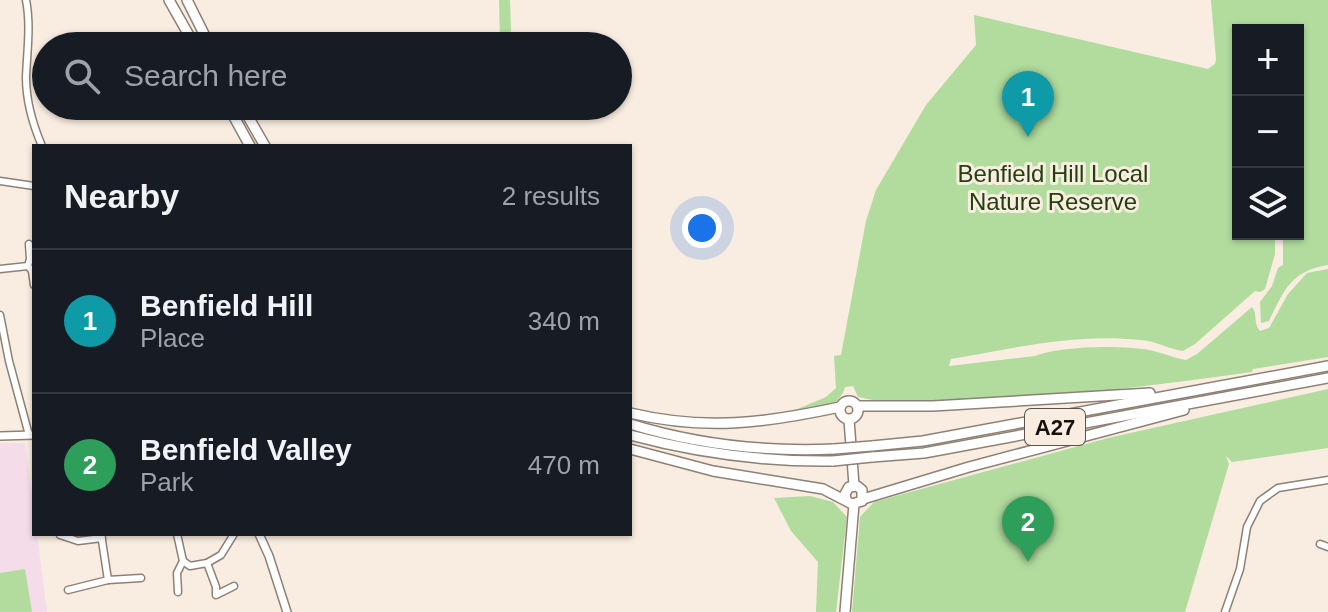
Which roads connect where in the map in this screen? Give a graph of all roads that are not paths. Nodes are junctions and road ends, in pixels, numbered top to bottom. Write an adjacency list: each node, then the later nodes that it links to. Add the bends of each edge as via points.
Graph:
1 (26, 0): 6 (street, via 26,82)
2 (169, 0): 4 (highway)
3 (187, 0): 5 (highway)
4 (187, 32)
5 (203, 32)
6 (32, 115)
7 (34, 120): 10 (street)
8 (236, 120): 11 (highway)
9 (250, 120): 12 (highway)
10 (41, 144)
11 (249, 144)
12 (264, 144)
13 (0, 181): 14 (street)
14 (32, 186)
15 (29, 244): 16 (street)
16 (28, 266): 17 (street); 18 (street)
17 (0, 269)
18 (32, 271)
19 (0, 315): 29 (street)
20 (1328, 366): 22 (highway, A27)
21 (1328, 378): 23 (highway, A27)
22 (1194, 391): 24 (highway, A27); 28 (highway, A27, bridge, via 923,441 834,449 740,445)
23 (1237, 395): 30 (highway, A27, bridge, via 924,453 833,461 741,457); 35 (highway, A27)
24 (858, 406): 25 (highway, via 848,401); 27 (highway, via 857,415)
25 (840, 407): 26 (highway, via 743,424); 27 (highway)
26 (632, 413)
27 (849, 420): 34 (highway)
28 (632, 424)
29 (32, 435): 31 (street)
30 (632, 435)
31 (0, 436)
32 (632, 450): 35 (highway, via 713,471 823,489)
33 (1328, 480): 52 (street, via 1278,488 1260,501 1247,527)
34 (854, 485): 35 (highway, via 846,490); 35 (highway, via 862,490)
35 (854, 501): 51 (highway)
36 (63, 536): 37 (street, via 78,541)
37 (102, 536): 46 (street)
38 (177, 536): 43 (street)
39 (233, 536): 44 (street, via 221,555)
40 (260, 536): 50 (street)
41 (1320, 544): 42 (street)
42 (1328, 547)
43 (183, 561): 44 (street, via 190,566); 49 (street, via 177,573)
44 (207, 563): 47 (street, via 216,595)
45 (141, 578): 46 (street)
46 (108, 580): 48 (street)
47 (234, 586)
48 (68, 590)
49 (178, 592)
50 (287, 612)
51 (845, 612)
52 (1225, 612)

